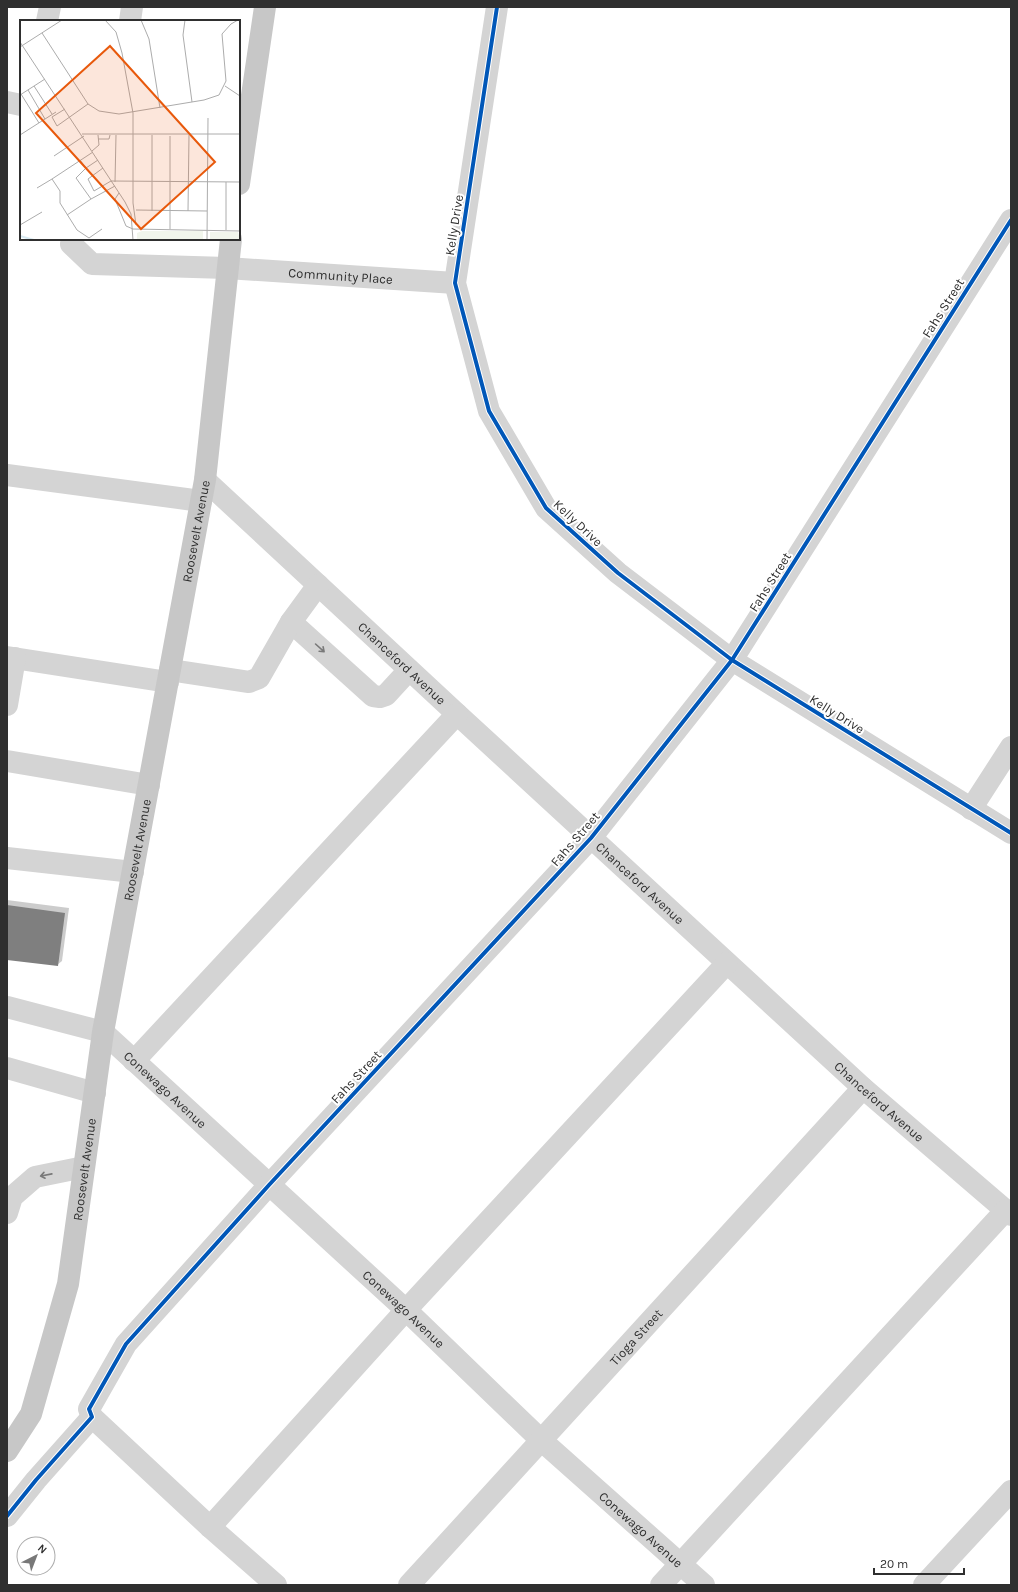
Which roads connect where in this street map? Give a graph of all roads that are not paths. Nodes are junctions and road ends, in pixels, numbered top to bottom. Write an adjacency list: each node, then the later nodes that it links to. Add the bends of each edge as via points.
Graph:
1 (50, 7): 5 (street)
2 (132, 7): 6 (street)
3 (265, 7): 9 (main road)
4 (497, 7): 15 (street, Kelly Drive)
5 (47, 20)
6 (130, 20)
7 (7, 102): 8 (street)
8 (20, 105)
9 (242, 141): 10 (main road)
10 (240, 172)
11 (1011, 220): 22 (street, Fahs Street)
12 (72, 240): 14 (street, Community Place, via 71,244 92,264)
13 (231, 240): 14 (main road, Roosevelt Avenue)
14 (227, 268): 15 (street, Community Place); 17 (main road, Roosevelt Avenue)
15 (455, 283): 22 (street, Kelly Drive, via 488,411 546,508 618,573)
16 (7, 475): 18 (street)
17 (205, 480): 18 (main road, Roosevelt Avenue); 19 (street, Chanceford Avenue)
18 (201, 501): 24 (main road, Roosevelt Avenue)
19 (318, 585): 20 (street); 23 (street, Chanceford Avenue)
20 (291, 622): 23 (street, one-way to 23, via 373,696 380,697 386,694); 24 (street, via 259,678 249,682)
21 (11, 658): 24 (street); 25 (street)
22 (732, 660): 30 (street, Kelly Drive); 32 (street, Fahs Street)
23 (409, 670): 26 (street, Chanceford Avenue)
24 (169, 676): 29 (main road, Roosevelt Avenue)
25 (7, 705)
26 (456, 714): 32 (street, Chanceford Avenue); 38 (street)
27 (1011, 747): 30 (street)
28 (7, 761): 29 (street)
29 (148, 785): 34 (main road, Roosevelt Avenue)
30 (971, 809): 31 (street, Kelly Drive)
31 (1011, 833)
32 (591, 838): 35 (street, Chanceford Avenue); 43 (street, Fahs Street)
33 (7, 858): 34 (street)
34 (133, 872): 37 (main road, Roosevelt Avenue)
35 (727, 963): 40 (street, Chanceford Avenue); 46 (street)
36 (7, 1007): 37 (street)
37 (103, 1032): 38 (street, Conewago Avenue); 41 (main road, Roosevelt Avenue)
38 (134, 1062): 43 (street, Conewago Avenue)
39 (7, 1068): 41 (street)
40 (863, 1088): 44 (street, Chanceford Avenue); 48 (street, Tioga Street)
41 (95, 1093): 42 (main road, Roosevelt Avenue)
42 (84, 1167): 45 (street, one-way to 45, via 35,1177 12,1197); 49 (main road, Roosevelt Avenue, via 66,1292 31,1414)
43 (269, 1185): 46 (street, Conewago Avenue); 47 (street, Fahs Street, via 126,1344 89,1409)
44 (1008, 1212): 53 (street)
45 (7, 1213)
46 (406, 1310): 48 (street, Conewago Avenue); 52 (street)
47 (92, 1417): 51 (street); 52 (street)
48 (541, 1440): 53 (street, Conewago Avenue); 55 (street, Tioga Street)
49 (7, 1450)
50 (1011, 1491): 58 (street)
51 (7, 1516)
52 (210, 1527): 54 (street)
53 (680, 1563): 56 (street); 57 (street, Conewago Avenue)
54 (276, 1585)
55 (409, 1585)
56 (661, 1585)
57 (704, 1585)
58 (924, 1585)

